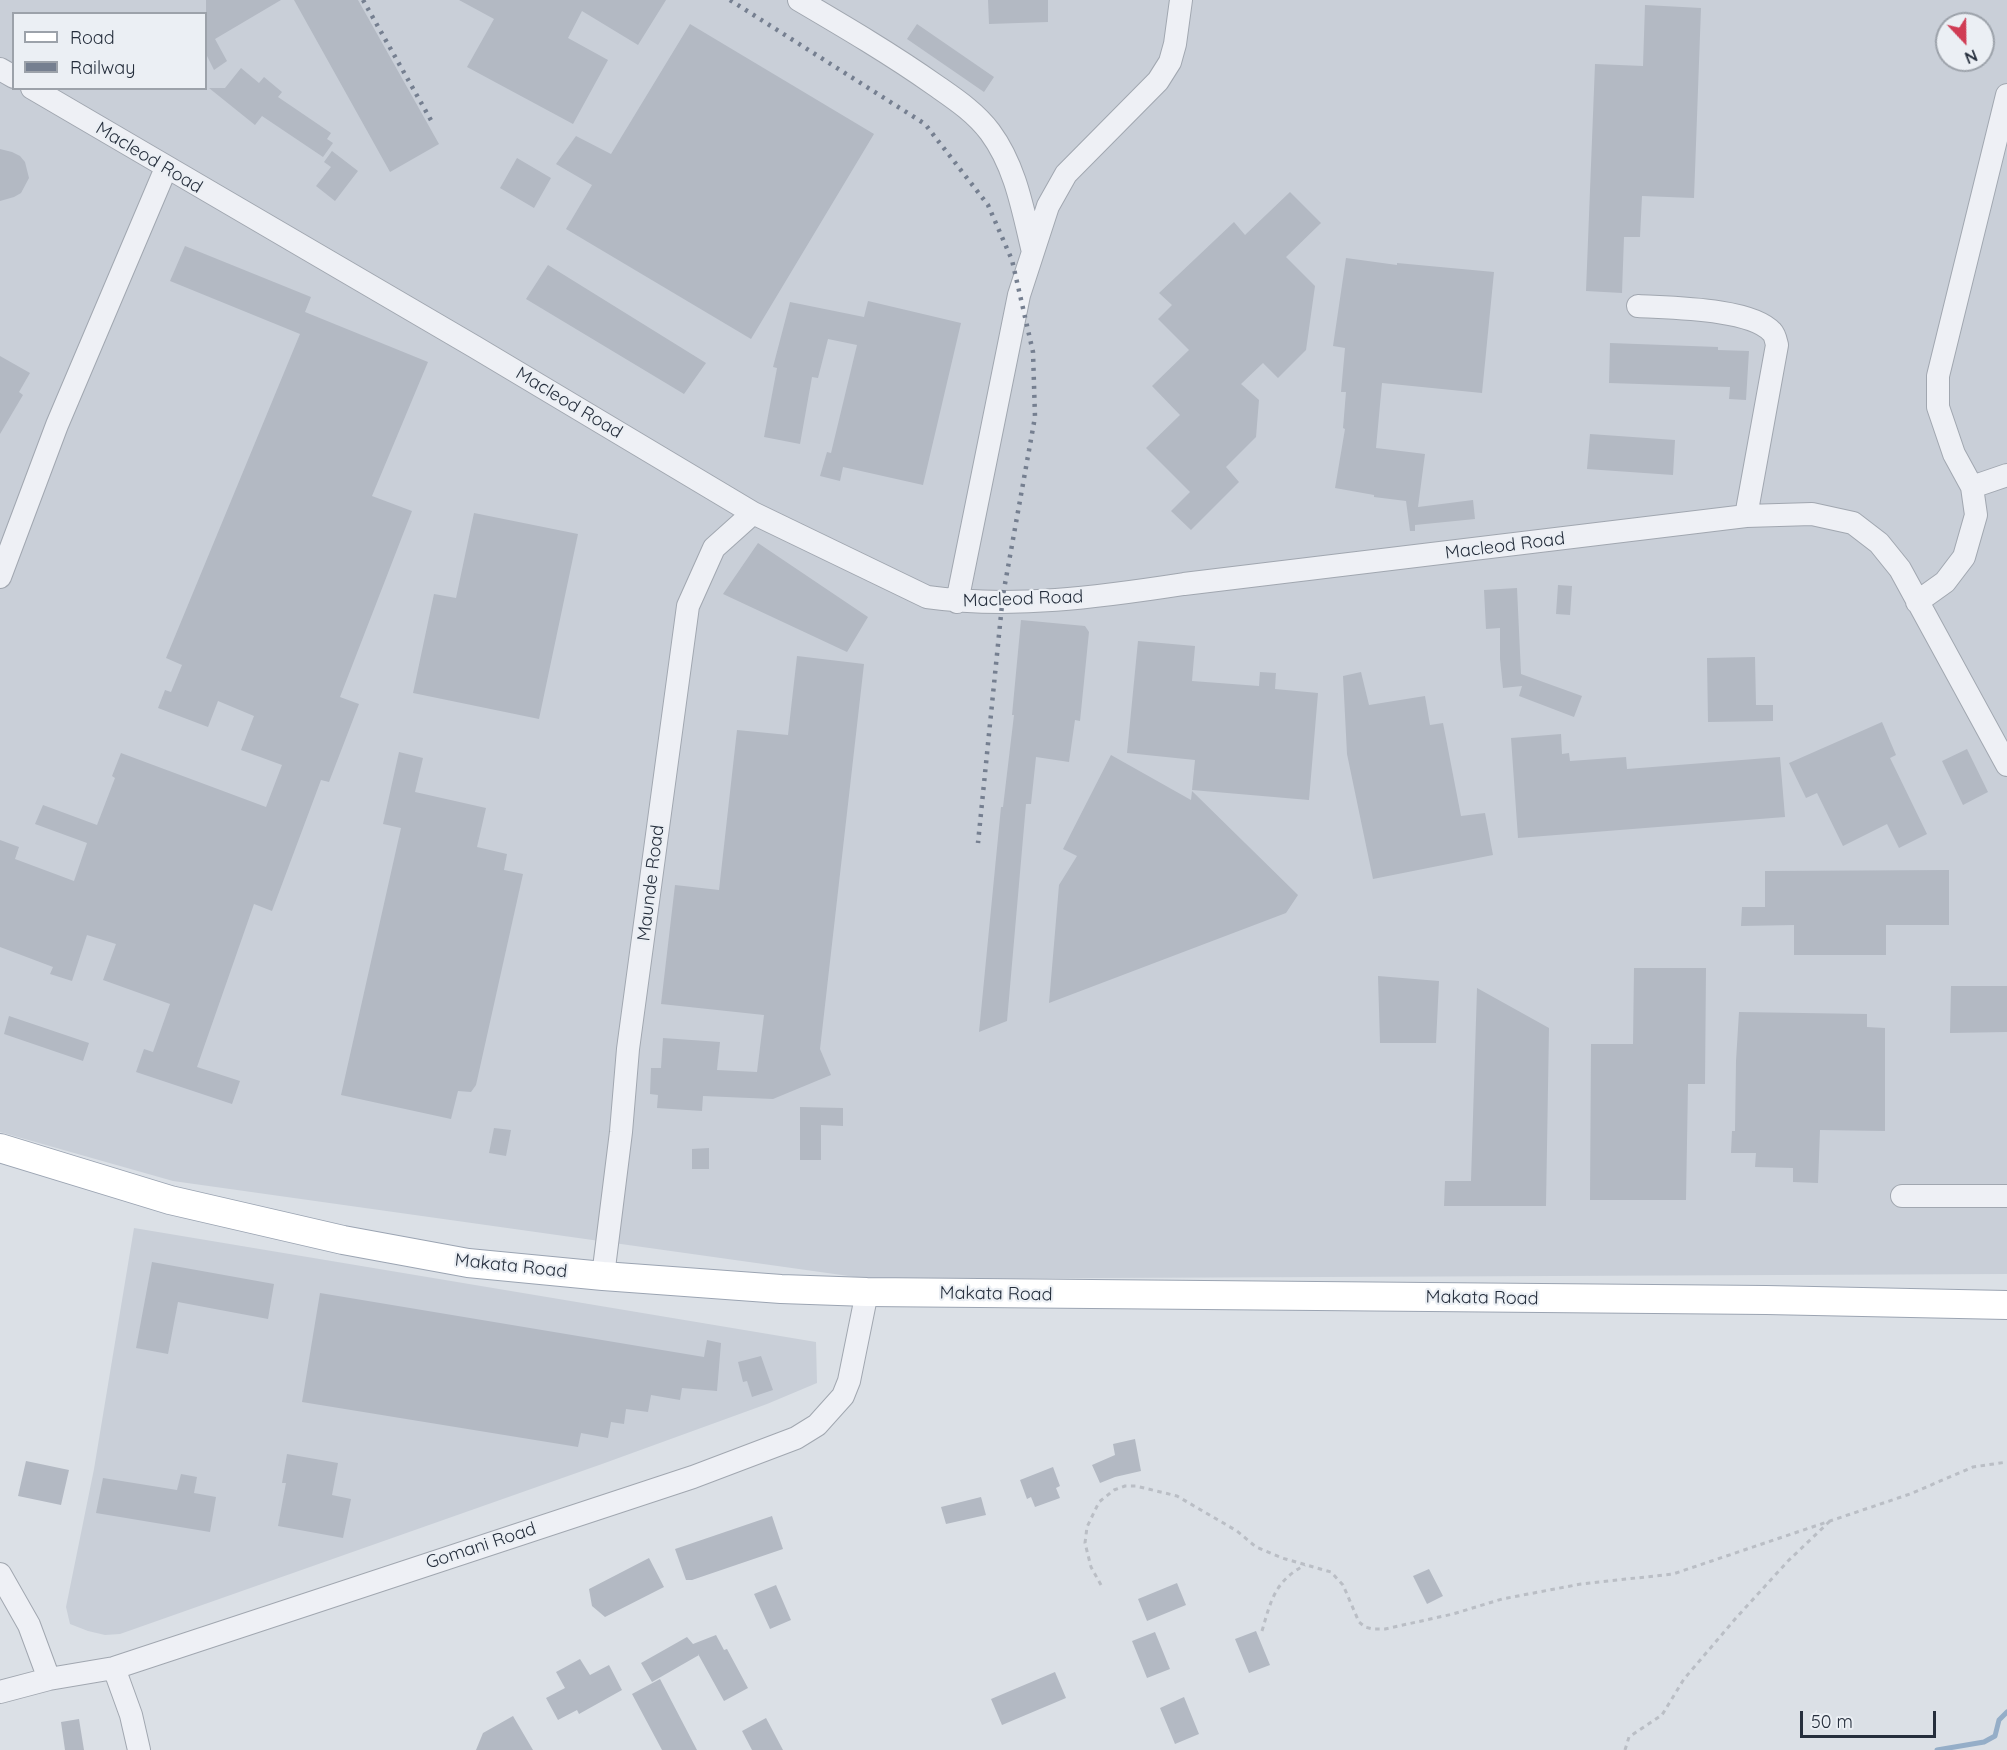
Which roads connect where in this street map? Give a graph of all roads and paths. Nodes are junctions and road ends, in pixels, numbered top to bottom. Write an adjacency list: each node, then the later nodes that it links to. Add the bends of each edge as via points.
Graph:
1 (799, 0): 6 (street, via 901,60 974,112 1010,166)
2 (1181, 0): 6 (street, via 1170,62 1158,81 1066,174 1048,206)
3 (35, 90): 5 (street, Macleod Road)
4 (2007, 95): 9 (street, via 1938,376 1938,407 1954,454)
5 (166, 168): 10 (street, Macleod Road); 12 (street, via 57,425)
6 (1033, 254): 13 (street, via 1019,295)
7 (1638, 306): 11 (street, via 1710,311 1751,320 1774,333 1777,345)
8 (2007, 475): 9 (street)
9 (1972, 487): 14 (street, via 1976,515 1964,557 1945,582)
10 (753, 513): 13 (street, Macleod Road, via 927,597); 19 (street, Maunde Road, via 714,548 688,606 628,1049)
11 (1746, 516): 13 (street, Macleod Road, via 1101,597); 14 (street, Macleod Road, via 1812,514 1853,523 1879,543 1900,569)
12 (0, 577)
13 (957, 602)
14 (1917, 602): 15 (street, Macleod Road)
15 (2007, 765)
16 (0, 1148): 19 (main road, Makata Road, via 170,1200 342,1240 468,1263)
17 (1902, 1196): 18 (street)
18 (2007, 1196)
19 (603, 1276): 20 (main road, Makata Road)
20 (867, 1293): 21 (main road, Makata Road); 28 (street, Gomani Road, via 843,1396 817,1425 796,1438 693,1477)
21 (2007, 1305)
22 (2007, 1462): 23 (path, via 1973,1467 1910,1494)
23 (1831, 1520): 24 (path, via 1673,1574 1558,1588 1385,1629 1365,1627 1343,1585 1331,1572); 32 (path, via 1736,1618 1684,1679 1662,1714 1629,1737)
24 (1307, 1564): 26 (path, via 1256,1547 1237,1531 1177,1496 1136,1485 1125,1486 1099,1502 1087,1527 1085,1543); 27 (path, via 1291,1572 1276,1587)
25 (0, 1574): 29 (street, via 29,1625)
26 (1101, 1585)
27 (1262, 1631)
28 (114, 1668): 29 (street, Gomani Road); 31 (street)
29 (48, 1679): 30 (street, Gomani Road)
30 (0, 1692)
31 (138, 1750)
32 (1625, 1750)

